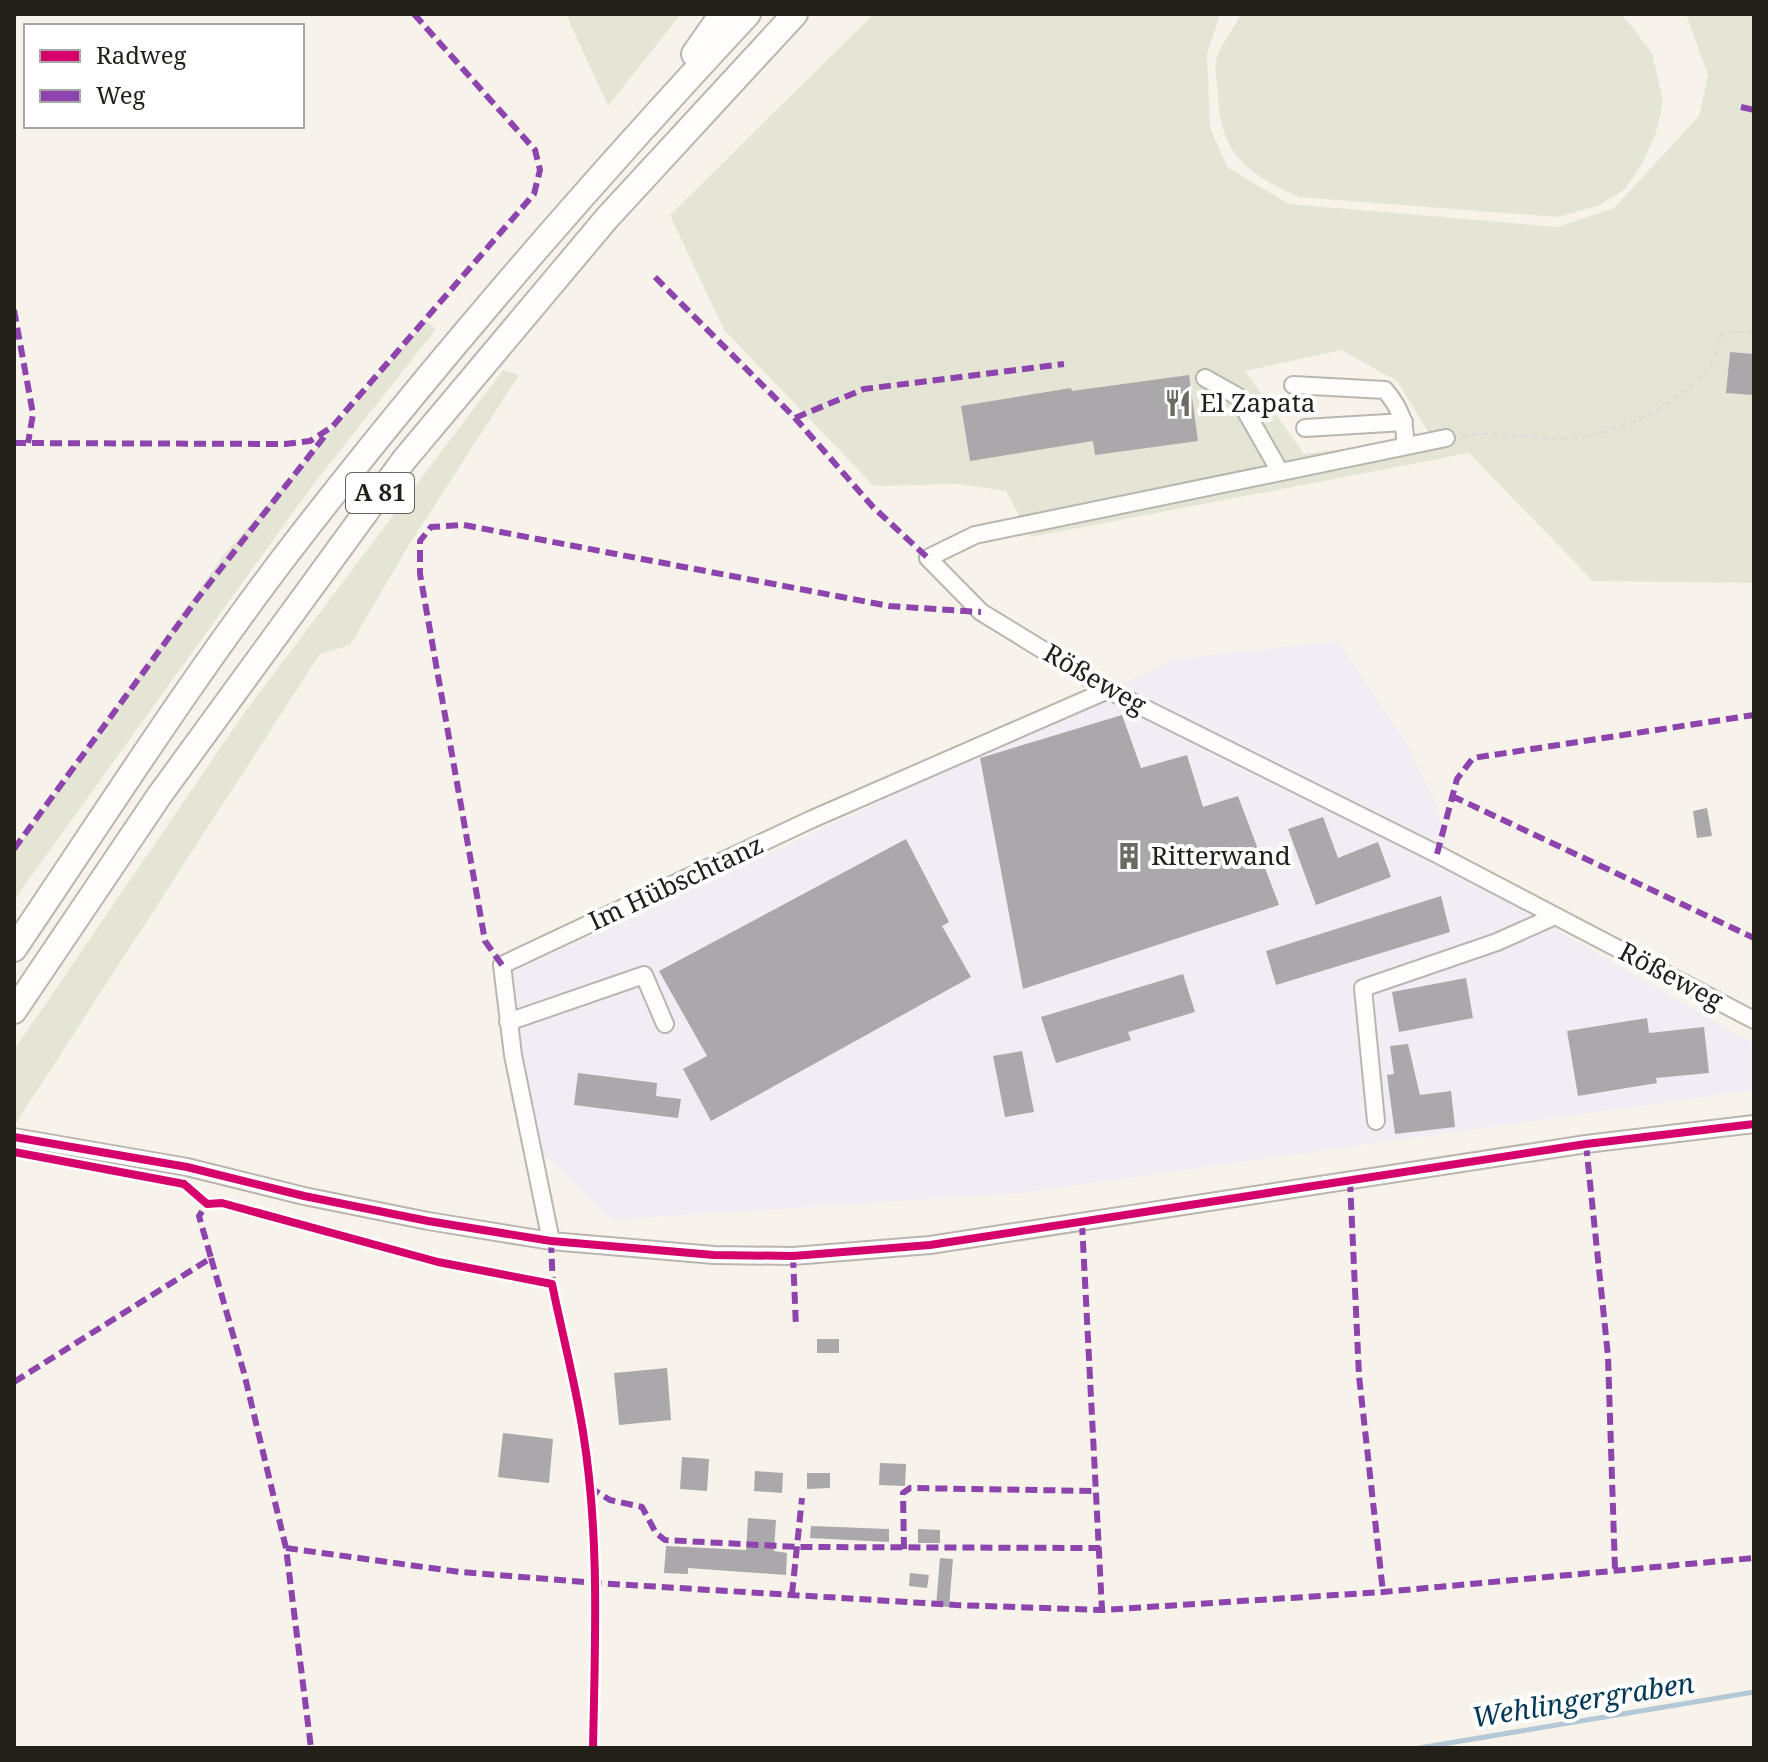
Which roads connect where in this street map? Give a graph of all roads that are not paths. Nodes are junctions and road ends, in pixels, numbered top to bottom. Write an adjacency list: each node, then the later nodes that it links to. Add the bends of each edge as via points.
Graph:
1 (722, 14): 4 (highway)
2 (748, 14): 4 (highway, A 81)
3 (795, 14): 15 (highway, A 81, via 599,228 404,460 159,796)
4 (639, 131): 14 (highway, A 81, via 526,258 287,554)
5 (1205, 378): 11 (street, via 1237,396)
6 (1293, 385): 7 (street, via 1385,390 1401,409)
7 (1404, 422): 8 (street); 10 (street)
8 (1305, 428)
9 (1446, 438): 10 (street, Rößeweg)
10 (1405, 446): 11 (street, Rößeweg)
11 (1279, 470): 12 (street, Rößeweg, via 975,535 928,558 981,612)
12 (1108, 690): 13 (street, Rößeweg); 17 (street, Im Hübschtanz, via 810,820 502,965)
13 (1555, 916): 16 (street, Rößeweg); 19 (street, via 1363,988)
14 (14, 949)
15 (14, 1011)
16 (1754, 1020)
17 (508, 1022): 18 (street, via 644,975); 22 (street, Im Hübschtanz)
18 (665, 1024)
19 (1376, 1121)
20 (1754, 1124): 22 (street, via 930,1245 793,1256)
21 (14, 1137): 22 (street)
22 (551, 1241)

